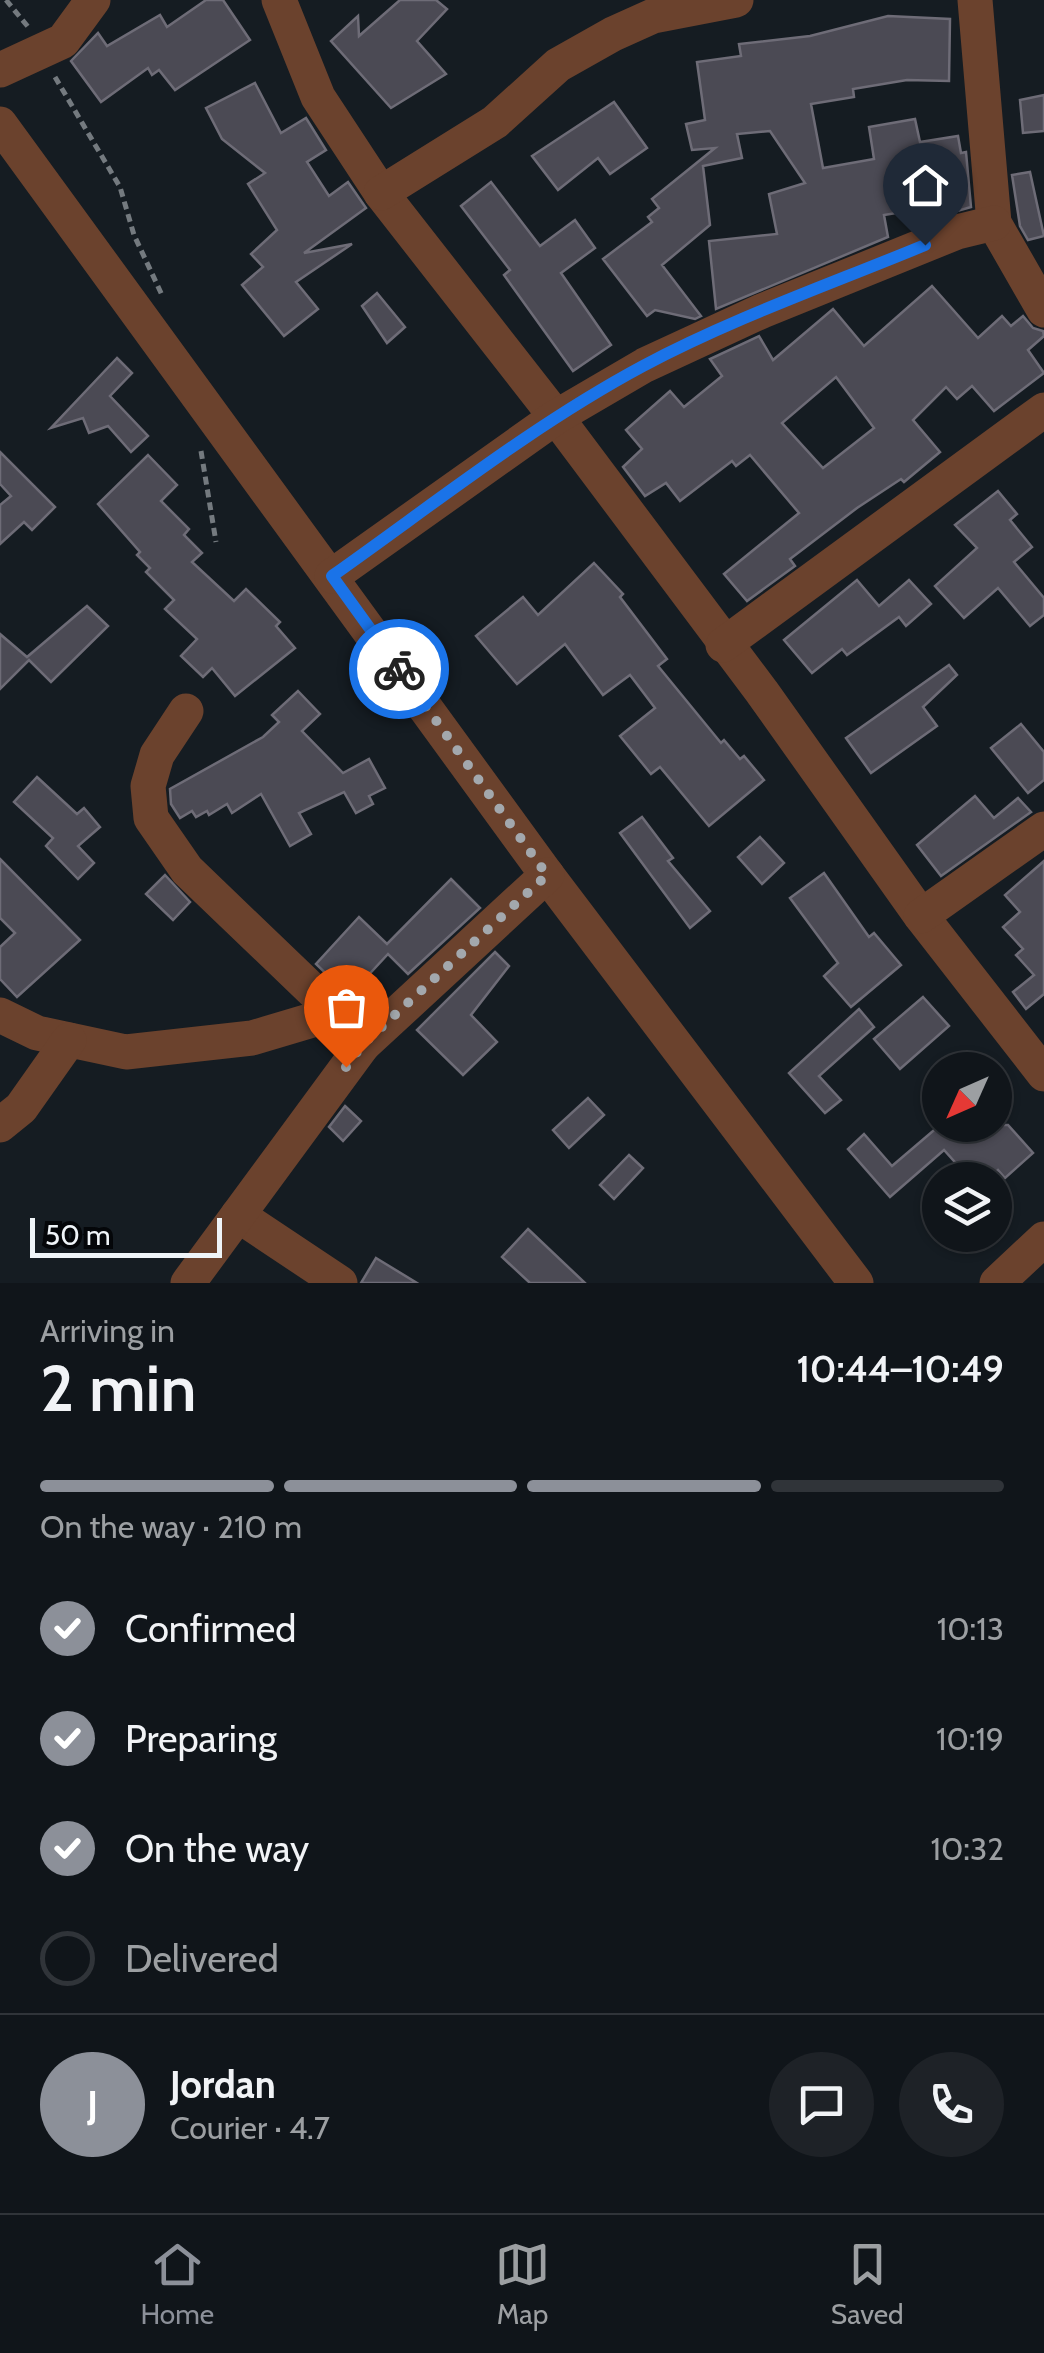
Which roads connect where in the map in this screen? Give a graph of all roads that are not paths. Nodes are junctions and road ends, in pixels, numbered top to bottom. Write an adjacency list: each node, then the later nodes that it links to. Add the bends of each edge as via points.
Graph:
1 (93, 0): 5 (street, via 63,41)
2 (279, 0): 7 (street, via 318,97)
3 (736, 0): 7 (street, via 652,16 613,34 558,65 495,122)
4 (975, 0): 8 (street)
5 (0, 70)
6 (0, 124): 12 (street)
7 (381, 193): 11 (street)
8 (994, 223): 9 (street); 11 (street, via 762,311 645,365)
9 (1044, 310)
10 (1044, 410): 13 (street)
11 (556, 417): 12 (street); 13 (street)
12 (332, 576): 16 (street)
13 (723, 645): 17 (street)
14 (186, 711): 18 (street, via 158,755 148,786 150,818 187,870)
15 (1044, 829): 17 (street)
16 (547, 875): 21 (street); 28 (street)
17 (921, 916): 22 (street)
18 (336, 1013): 20 (street, via 252,1038 126,1052); 21 (street)
19 (0, 1015): 20 (street)
20 (70, 1040): 23 (street, via 22,1108)
21 (362, 1045): 24 (street)
22 (1044, 1074)
23 (0, 1125)
24 (238, 1215): 26 (street); 27 (street)
25 (1044, 1239): 29 (street)
26 (188, 1283)
27 (340, 1283)
28 (856, 1283)
29 (997, 1283)

